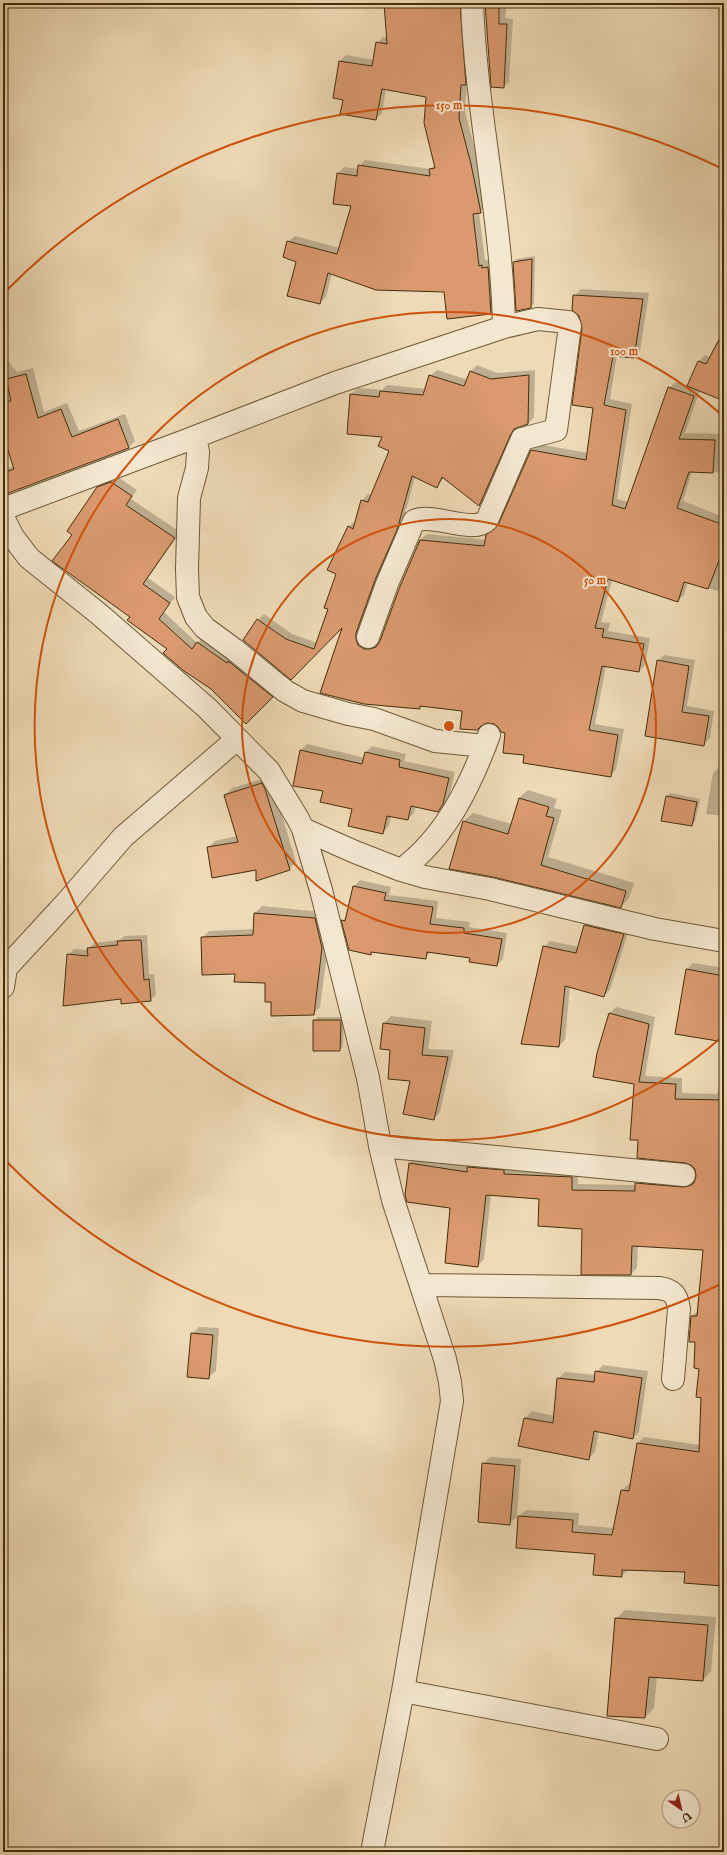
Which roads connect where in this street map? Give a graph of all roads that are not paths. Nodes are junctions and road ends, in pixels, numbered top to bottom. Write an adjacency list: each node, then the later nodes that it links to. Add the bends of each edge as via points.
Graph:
1 (472, 3): 2 (street, via 473,46 504,291)
2 (504, 327): 3 (street, via 335,383); 6 (street, via 538,319 565,321 569,324 557,427 554,431 521,440 487,520 482,524 422,518 414,522 387,584)
3 (188, 440): 4 (street); 9 (street, via 198,452 190,498 188,597 196,617 205,628 285,691 303,702 374,719 435,741 486,745 473,778 452,816 437,836)
4 (3, 509)
5 (3, 517): 7 (street, via 13,537 29,558 172,677)
6 (368, 637)
7 (243, 745): 8 (street, via 269,771); 11 (street, via 123,837 6,968)
8 (303, 829): 9 (street); 12 (street, via 321,890 368,1078)
9 (401, 870): 10 (street, via 654,929)
10 (724, 941)
11 (3, 987)
12 (380, 1146): 13 (street); 14 (street, via 412,1263)
13 (684, 1175)
14 (422, 1285): 15 (street, via 670,1290 677,1298 679,1309); 16 (street, via 445,1359 452,1401)
15 (673, 1379)
16 (403, 1691): 17 (street); 18 (street)
17 (657, 1739)
18 (372, 1852)

